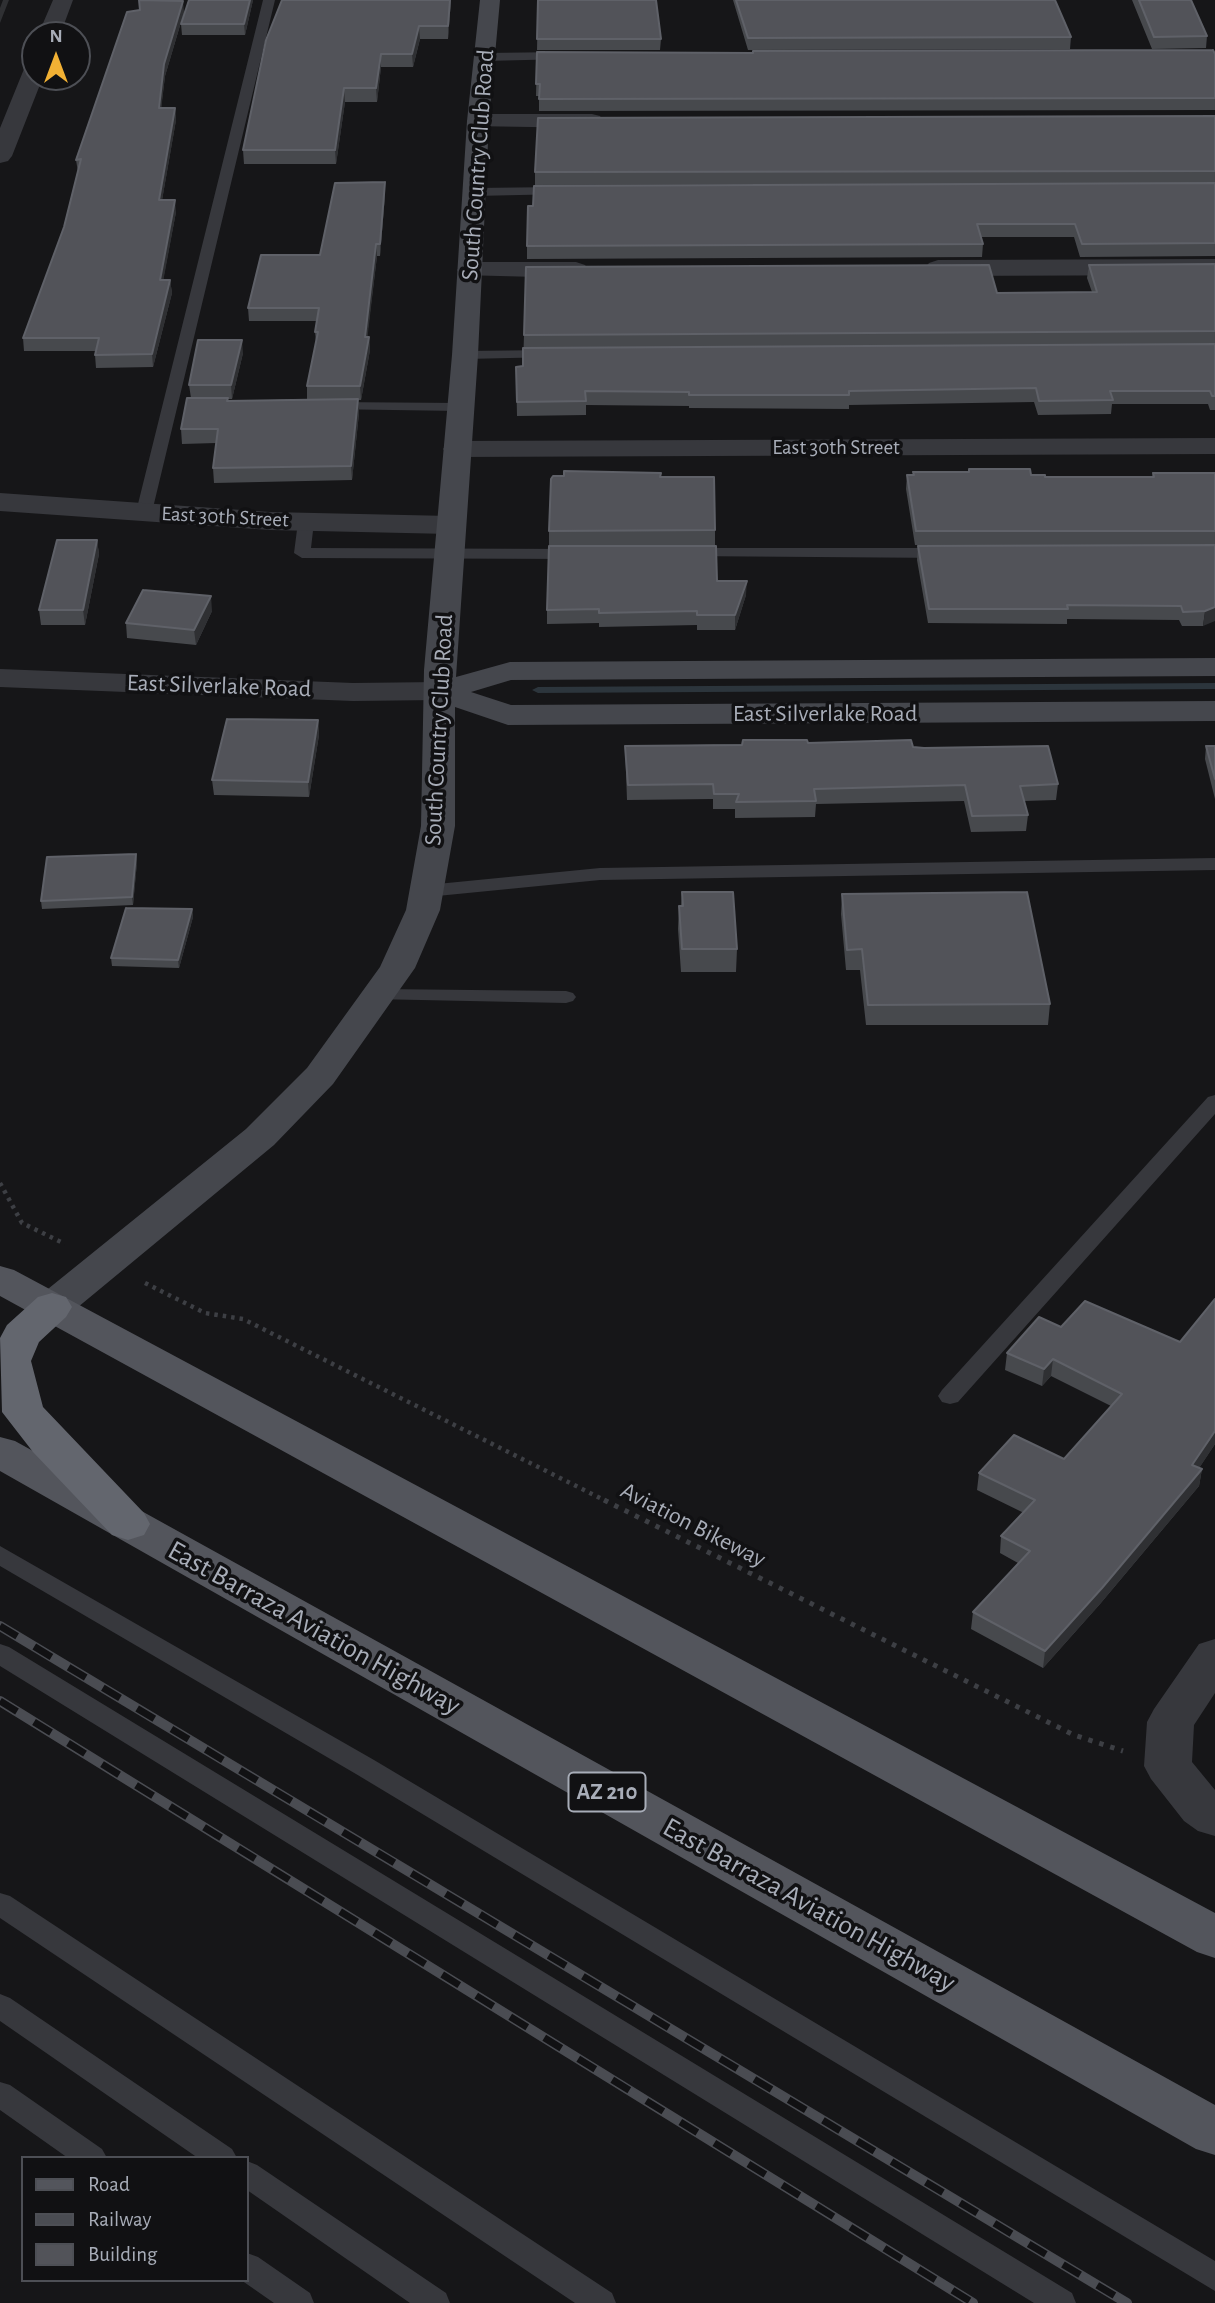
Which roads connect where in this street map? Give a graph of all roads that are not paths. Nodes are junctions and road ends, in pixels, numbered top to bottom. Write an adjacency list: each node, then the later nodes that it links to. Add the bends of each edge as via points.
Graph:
1 (63, 0): 4 (street)
2 (269, 0): 25 (lane, via 178,405)
3 (491, 0): 6 (main road, South Country Club Road)
4 (55, 21)
5 (581, 56): 6 (lane)
6 (485, 57): 8 (main road, South Country Club Road)
7 (25, 91): 10 (street)
8 (478, 121): 9 (street); 12 (main road, South Country Club Road)
9 (618, 121)
10 (5, 132): 11 (street)
11 (0, 156)
12 (475, 191): 13 (lane); 16 (main road, South Country Club Road)
13 (572, 191)
14 (1215, 267): 15 (street)
15 (908, 268)
16 (470, 270): 17 (street); 19 (main road, South Country Club Road)
17 (601, 270)
18 (562, 354): 19 (lane)
19 (465, 355): 21 (main road, South Country Club Road)
20 (309, 406): 21 (lane)
21 (460, 407): 23 (main road, South Country Club Road)
22 (1215, 446): 23 (street, East 30th Street)
23 (457, 449): 27 (main road, South Country Club Road)
24 (0, 502): 25 (street, East 30th Street)
25 (144, 512): 26 (street, East 30th Street)
26 (306, 522): 27 (street, East 30th Street); 30 (lane, via 302,553)
27 (450, 525): 30 (main road, South Country Club Road)
28 (671, 553): 29 (lane)
29 (964, 553)
30 (448, 554): 31 (lane); 34 (main road, South Country Club Road)
31 (588, 554)
32 (1215, 667): 34 (main road, East Silverlake Road, via 510,671)
33 (0, 678): 34 (street, East Silverlake Road)
34 (439, 693): 35 (main road, East Silverlake Road, via 508,715); 37 (main road, South Country Club Road, via 438,825)
35 (1215, 711)
36 (1215, 863): 37 (lane, via 600,874)
37 (427, 891): 38 (main road, South Country Club Road, via 423,911 397,968)
38 (379, 995): 39 (lane); 42 (main road, South Country Club Road, via 320,1076 260,1137)
39 (566, 997)
40 (1215, 1101): 44 (lane)
41 (0, 1279): 42 (main road)
42 (52, 1307): 43 (highway); 46 (highway, via 22,1335 10,1361 23,1412); 52 (main road)
43 (0, 1333)
44 (950, 1396)
45 (0, 1452): 46 (main road, East Barraza Aviation Highway / AZ 210)
46 (128, 1524): 55 (main road, East Barraza Aviation Highway / AZ 210)
47 (0, 1555): 60 (lane, via 365,1767)
48 (0, 1654): 64 (lane)
49 (1215, 1656): 50 (street, via 1171,1722 1168,1766 1201,1807)
50 (1215, 1817)
51 (0, 1904): 63 (lane)
52 (1215, 1937)
53 (0, 2006): 57 (lane)
54 (0, 2094): 56 (lane)
55 (1215, 2132)
56 (89, 2156)
57 (219, 2156)
58 (248, 2176): 62 (lane)
59 (248, 2268): 61 (lane)
60 (1215, 2277)
61 (299, 2303)
62 (435, 2303)
63 (601, 2303)
64 (1061, 2303)

